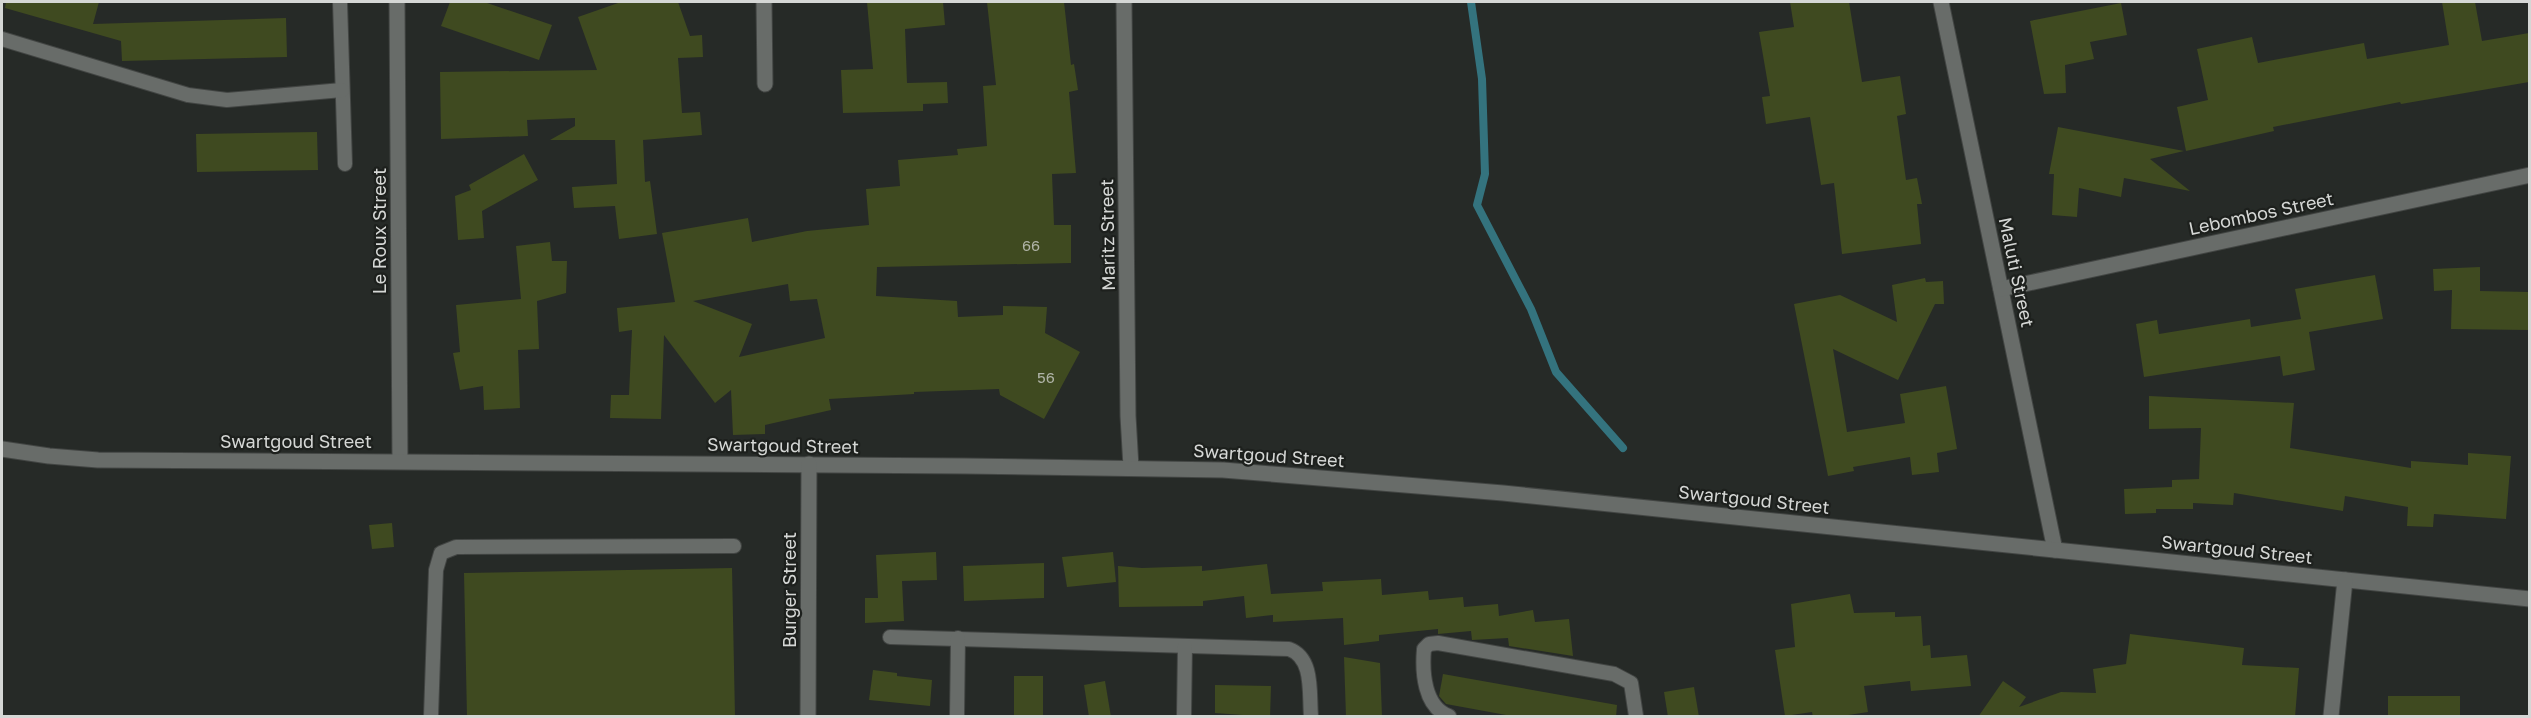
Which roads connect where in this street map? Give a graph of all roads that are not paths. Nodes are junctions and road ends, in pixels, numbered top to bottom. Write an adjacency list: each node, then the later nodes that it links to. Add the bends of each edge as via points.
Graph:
1 (340, 2): 8 (lane)
2 (397, 2): 13 (street, Le Roux Street)
3 (764, 2): 7 (street)
4 (1124, 2): 15 (street, Maritz Street)
5 (1941, 2): 11 (street, Maluti Street)
6 (2, 39): 8 (lane, via 209,99)
7 (765, 84)
8 (342, 90): 9 (lane)
9 (345, 164)
10 (2529, 175): 11 (street, Lebombos Street)
11 (2001, 289): 17 (street, Maluti Street)
12 (2, 449): 13 (street, Swartgoud Street, via 99,460)
13 (400, 461): 14 (street, Swartgoud Street)
14 (809, 464): 15 (street, Swartgoud Street); 24 (street, Burger Street)
15 (1131, 467): 17 (street, Swartgoud Street, via 1311,476 1492,492)
16 (734, 546): 23 (lane, via 456,547 441,553 436,570)
17 (2055, 550): 18 (street, Swartgoud Street)
18 (2345, 580): 19 (street, Swartgoud Street); 30 (street)
19 (2529, 599)
20 (890, 637): 21 (lane)
21 (958, 638): 22 (lane); 25 (lane)
22 (1185, 646): 26 (lane); 27 (lane, via 1299,653 1306,663)
23 (431, 717)
24 (807, 717)
25 (957, 717)
26 (1185, 717)
27 (1311, 717)
28 (1449, 717): 29 (lane, via 1431,703 1426,685 1423,661 1424,649 1429,644 1614,675 1631,683)
29 (1636, 717)
30 (2331, 717)

